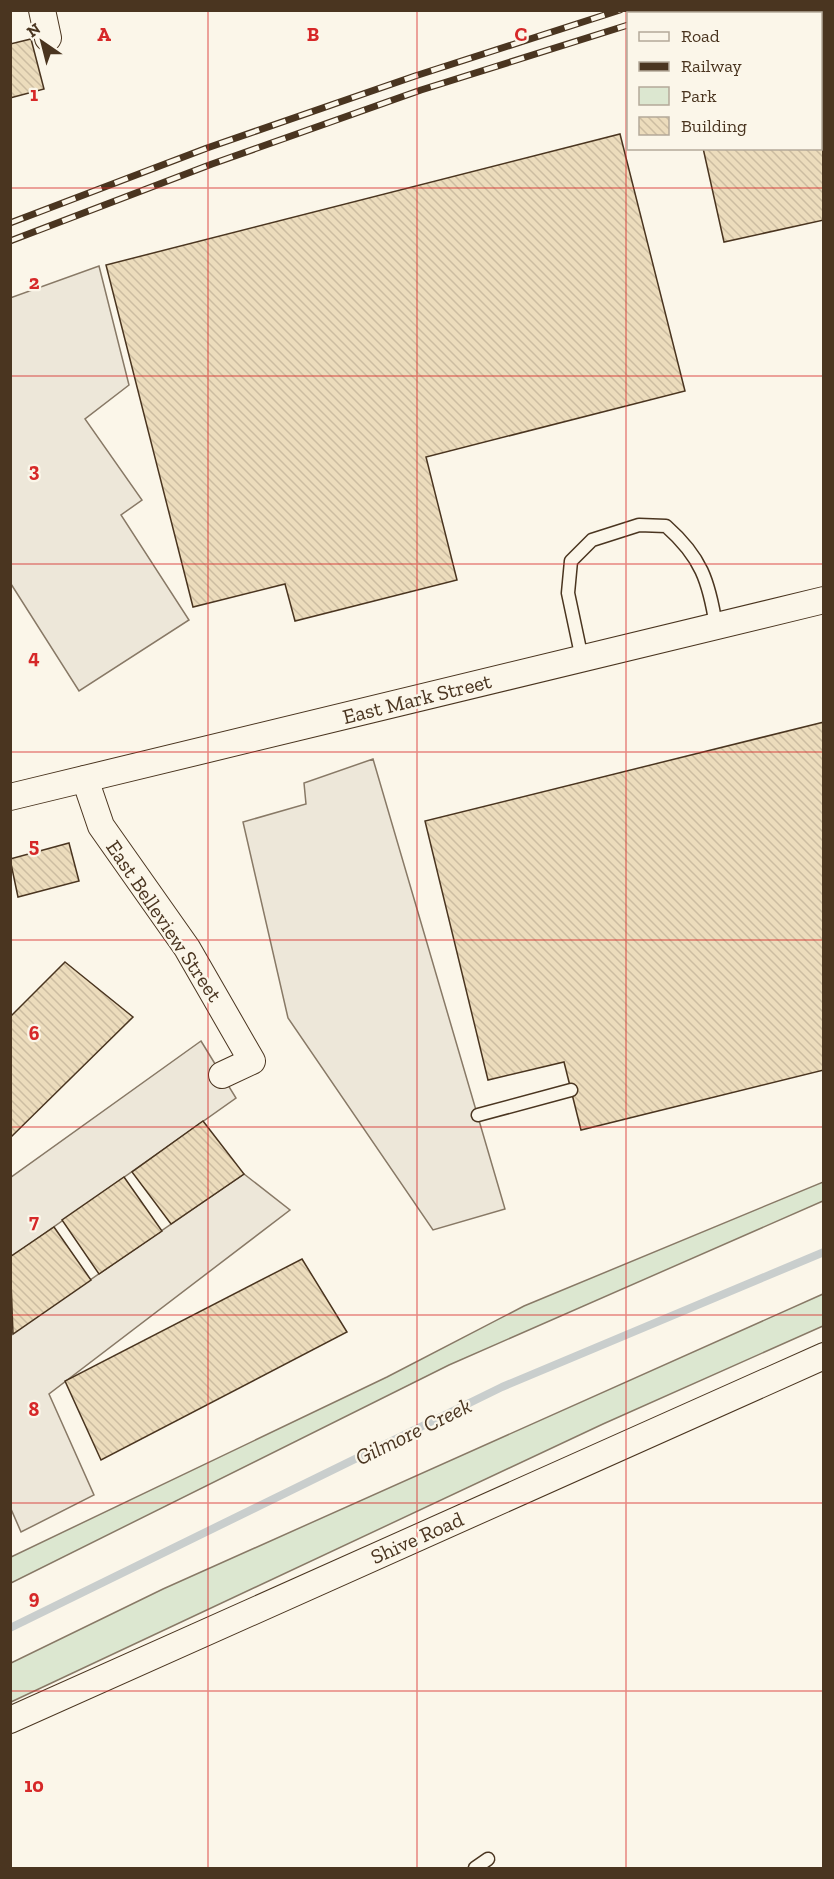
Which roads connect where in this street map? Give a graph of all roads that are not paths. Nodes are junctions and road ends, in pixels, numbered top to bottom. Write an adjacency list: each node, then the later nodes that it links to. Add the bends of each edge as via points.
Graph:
1 (42, 10): 2 (street)
2 (48, 38)
3 (824, 600): 4 (street, East Mark Street)
4 (716, 626): 5 (street, East Mark Street); 5 (lane, via 709,585 695,557 666,526 639,525 592,540 571,561 568,593)
5 (582, 659): 6 (street, East Mark Street)
6 (85, 779): 7 (street, East Mark Street); 8 (street, East Belleview Street, via 101,826 187,948 252,1061)
7 (10, 797)
8 (222, 1075)
9 (571, 1090): 10 (lane)
10 (478, 1115)
11 (824, 1356): 12 (street, Shive Road)
12 (10, 1720)
13 (488, 1859): 14 (lane)
14 (475, 1869)

